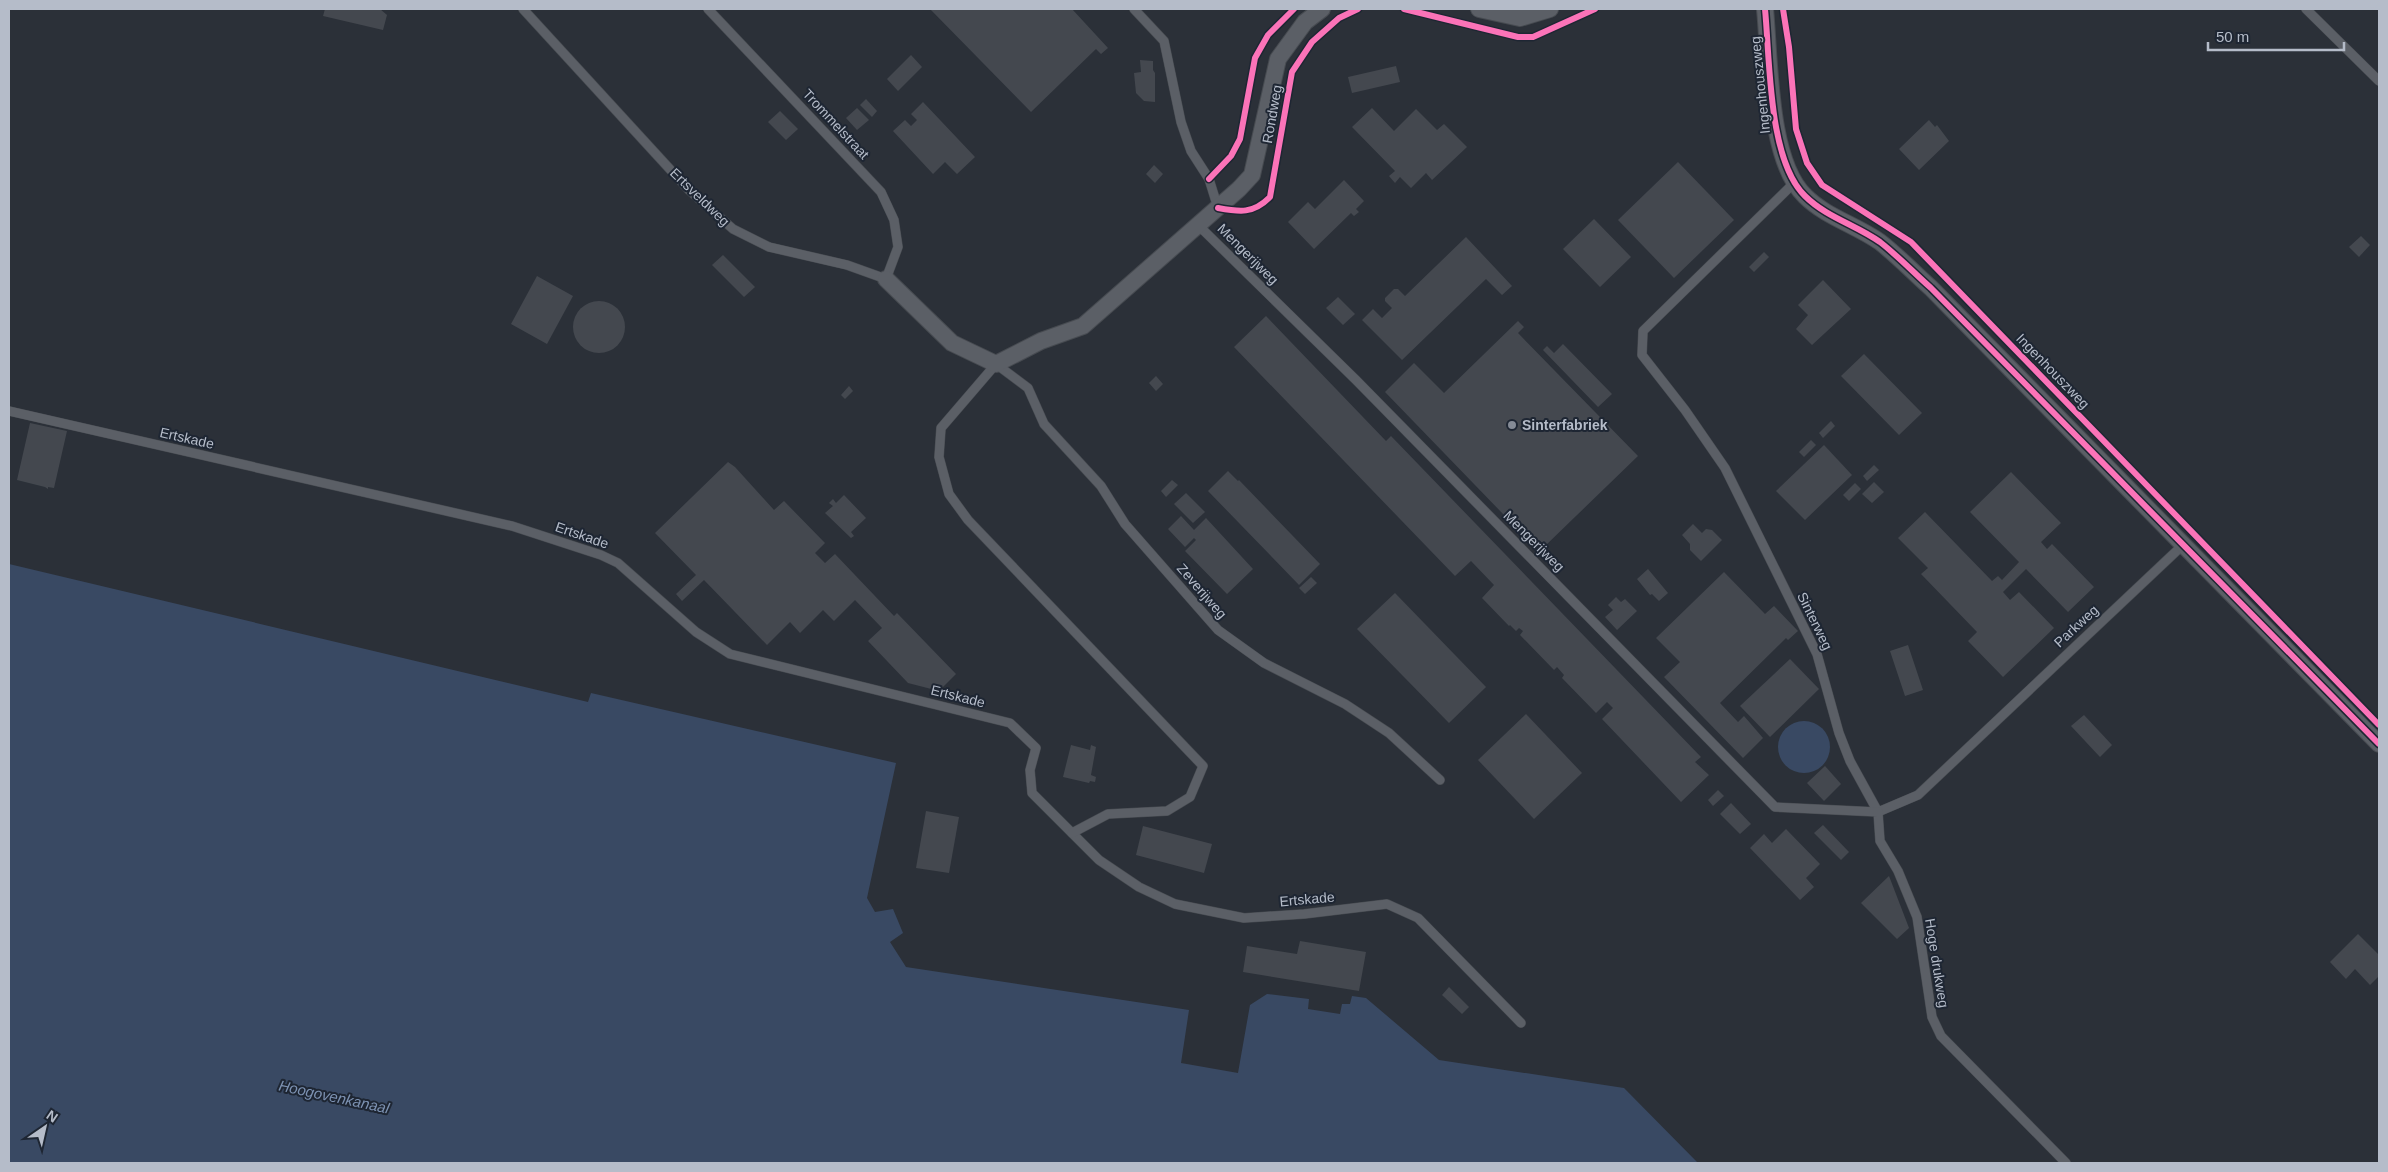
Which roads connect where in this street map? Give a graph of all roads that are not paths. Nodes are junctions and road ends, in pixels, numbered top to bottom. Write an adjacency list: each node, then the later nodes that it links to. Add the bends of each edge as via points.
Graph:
1 (523, 9): 13 (lane, Ertsveldweg, via 689,190 733,229 769,246 847,265)
2 (708, 9): 13 (lane, Trommelstraat, via 881,192 894,220 898,247)
3 (1134, 9): 11 (lane, via 1164,41 1181,122 1191,151 1209,180)
4 (1322, 9): 11 (street, Rondweg, via 1305,22 1278,59 1252,175)
5 (1479, 9): 6 (street, via 1520,18)
6 (1550, 9)
7 (1765, 9): 10 (street, Ingenhouszweg, via 1778,140)
8 (2306, 9): 9 (lane)
9 (2379, 81)
10 (1794, 183): 16 (street, Ingenhouszweg, via 1815,205 1879,242 1931,288); 19 (lane, Sinterweg, via 1643,331 1642,355 1725,468 1817,654 1839,733 1850,761)
11 (1218, 208): 12 (street, Rondweg)
12 (1198, 225): 14 (street, Rondweg, via 1083,326 1041,341); 19 (lane, Mengerijweg, via 1356,380 1776,807)
13 (886, 279): 14 (street, Ertsveldweg, via 952,342)
14 (996, 364): 18 (lane, Zeverijweg, via 1028,388 1044,424 1101,486 1125,524 1218,630 1264,663 1345,704 1381,728); 20 (lane, via 941,428 939,457 948,494 968,520 1203,766 1190,797 1167,811 1108,814)
15 (9, 411): 20 (lane, Ertskade, via 512,526 601,555 618,563 696,632 730,654 1010,723 1036,748 1030,770 1032,793)
16 (2184, 543): 17 (street, Ingenhouszweg); 19 (lane, Parkweg, via 1918,795)
17 (2379, 744)
18 (1440, 780)
19 (1878, 812): 22 (lane, Hoge drukweg, via 1880,841 1898,871 1917,917 1932,1017 1941,1036)
20 (1072, 833): 21 (lane, Ertskade, via 1099,860 1139,887 1176,904 1244,918 1387,904 1418,918)
21 (1521, 1023)
22 (2066, 1163)

